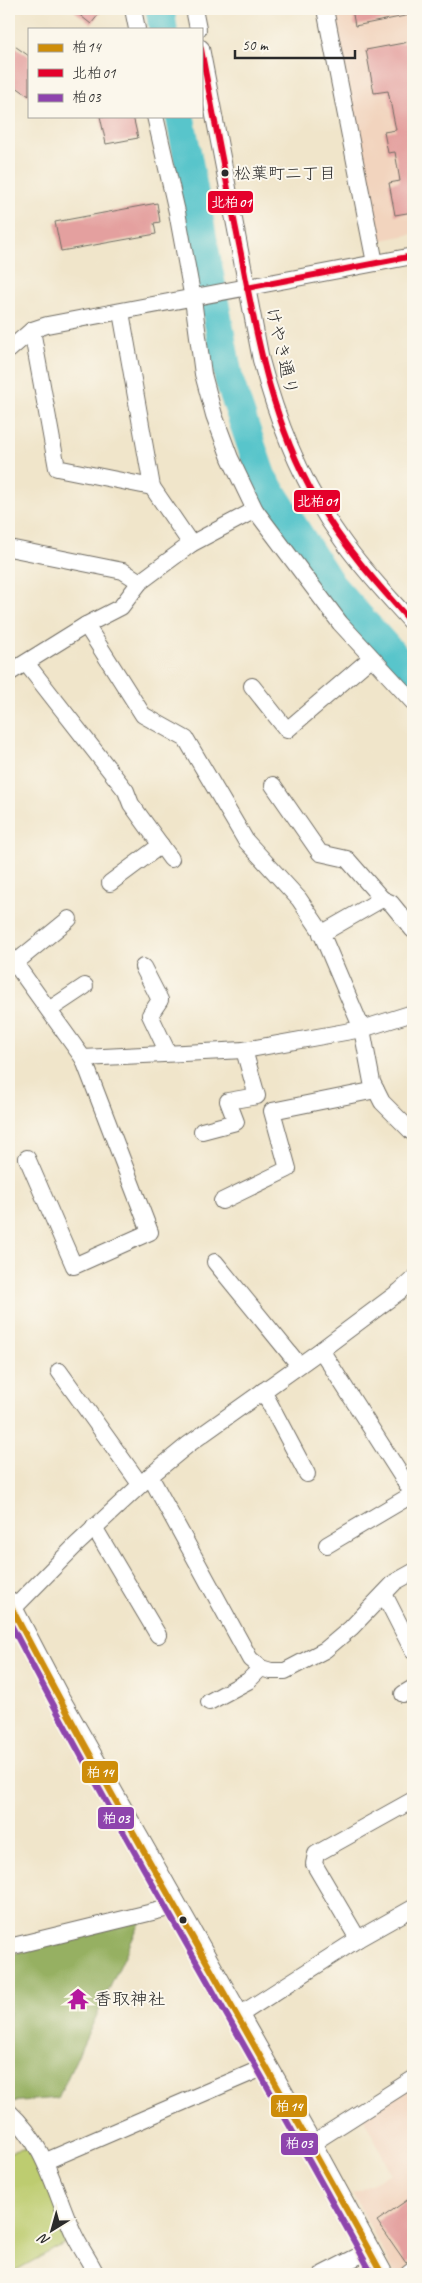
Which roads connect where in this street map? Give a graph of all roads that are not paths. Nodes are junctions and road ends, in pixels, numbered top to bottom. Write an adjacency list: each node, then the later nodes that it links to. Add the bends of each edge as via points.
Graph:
1 (133, 9): 4 (street)
2 (194, 9): 5 (street)
3 (325, 9): 9 (street)
4 (137, 28)
5 (198, 28)
6 (202, 53): 10 (street, けやき通り)
7 (154, 118): 11 (street)
8 (413, 256): 9 (street)
9 (375, 264): 10 (street)
10 (247, 288): 11 (street); 20 (street, けやき通り, via 271,400 300,470 342,540)
11 (197, 298): 12 (street); 16 (street, via 203,374 214,415)
12 (121, 312): 13 (street); 15 (street)
13 (32, 330): 14 (street); 15 (street, via 57,468)
14 (9, 350)
15 (152, 486): 17 (street)
16 (255, 510): 17 (street); 22 (street, via 340,623)
17 (191, 544): 19 (street)
18 (9, 548): 19 (street, via 124,570)
19 (140, 582): 21 (street, via 121,608)
20 (413, 624)
21 (86, 625): 23 (street); 34 (street, via 143,715 186,739 246,841 299,899)
22 (371, 658): 25 (street, via 287,730); 26 (street)
23 (26, 663): 24 (street); 28 (street, via 126,790 130,804)
24 (9, 673)
25 (252, 686)
26 (413, 702)
27 (272, 785): 31 (street, via 320,853 347,859)
28 (161, 845): 29 (street); 30 (street)
29 (172, 859)
30 (110, 883)
31 (382, 899): 33 (street, via 391,903); 34 (street)
32 (69, 919): 35 (street)
33 (413, 930)
34 (321, 934): 40 (street)
35 (12, 959): 38 (street)
36 (143, 967): 42 (street, via 160,1000 150,1015)
37 (84, 986): 38 (street)
38 (49, 1010): 43 (street)
39 (413, 1014): 40 (street)
40 (362, 1029): 41 (street); 44 (street)
41 (244, 1050): 42 (street); 45 (street, via 257,1096 228,1101 236,1122)
42 (168, 1053): 43 (street)
43 (83, 1058): 47 (street, via 150,1232 74,1266)
44 (376, 1090): 46 (street, via 382,1102); 48 (street, via 272,1111 288,1169)
45 (202, 1131)
46 (413, 1133)
47 (27, 1158)
48 (222, 1201)
49 (215, 1262): 52 (street)
50 (413, 1279): 51 (street)
51 (321, 1350): 52 (street); 58 (street, via 413,1494)
52 (298, 1365): 54 (street)
53 (59, 1371): 56 (street)
54 (262, 1391): 55 (street); 56 (street)
55 (307, 1474)
56 (145, 1480): 57 (street); 64 (street, via 250,1659)
57 (94, 1527): 61 (street); 62 (street)
58 (327, 1545)
59 (413, 1572): 60 (street, via 395,1582)
60 (384, 1594): 63 (street); 64 (street, via 325,1650 284,1671)
61 (10, 1609): 67 (main road)
62 (158, 1634)
63 (413, 1651)
64 (261, 1668): 65 (street, via 248,1681)
65 (209, 1702)
66 (413, 1800): 69 (street, via 316,1854 314,1864)
67 (175, 1904): 70 (street); 71 (main road)
68 (413, 1908): 69 (street)
69 (358, 1939): 71 (street)
70 (9, 1948)
71 (238, 2016): 72 (main road)
72 (266, 2066): 75 (main road); 76 (street)
73 (413, 2079): 75 (street)
74 (9, 2112): 76 (street, via 26,2130)
75 (311, 2144): 77 (main road)
76 (46, 2161): 79 (street, via 73,2233)
77 (370, 2250): 80 (street); 81 (main road)
78 (413, 2270): 82 (street)
79 (96, 2274)
80 (323, 2274)
81 (382, 2274)
82 (408, 2274)

